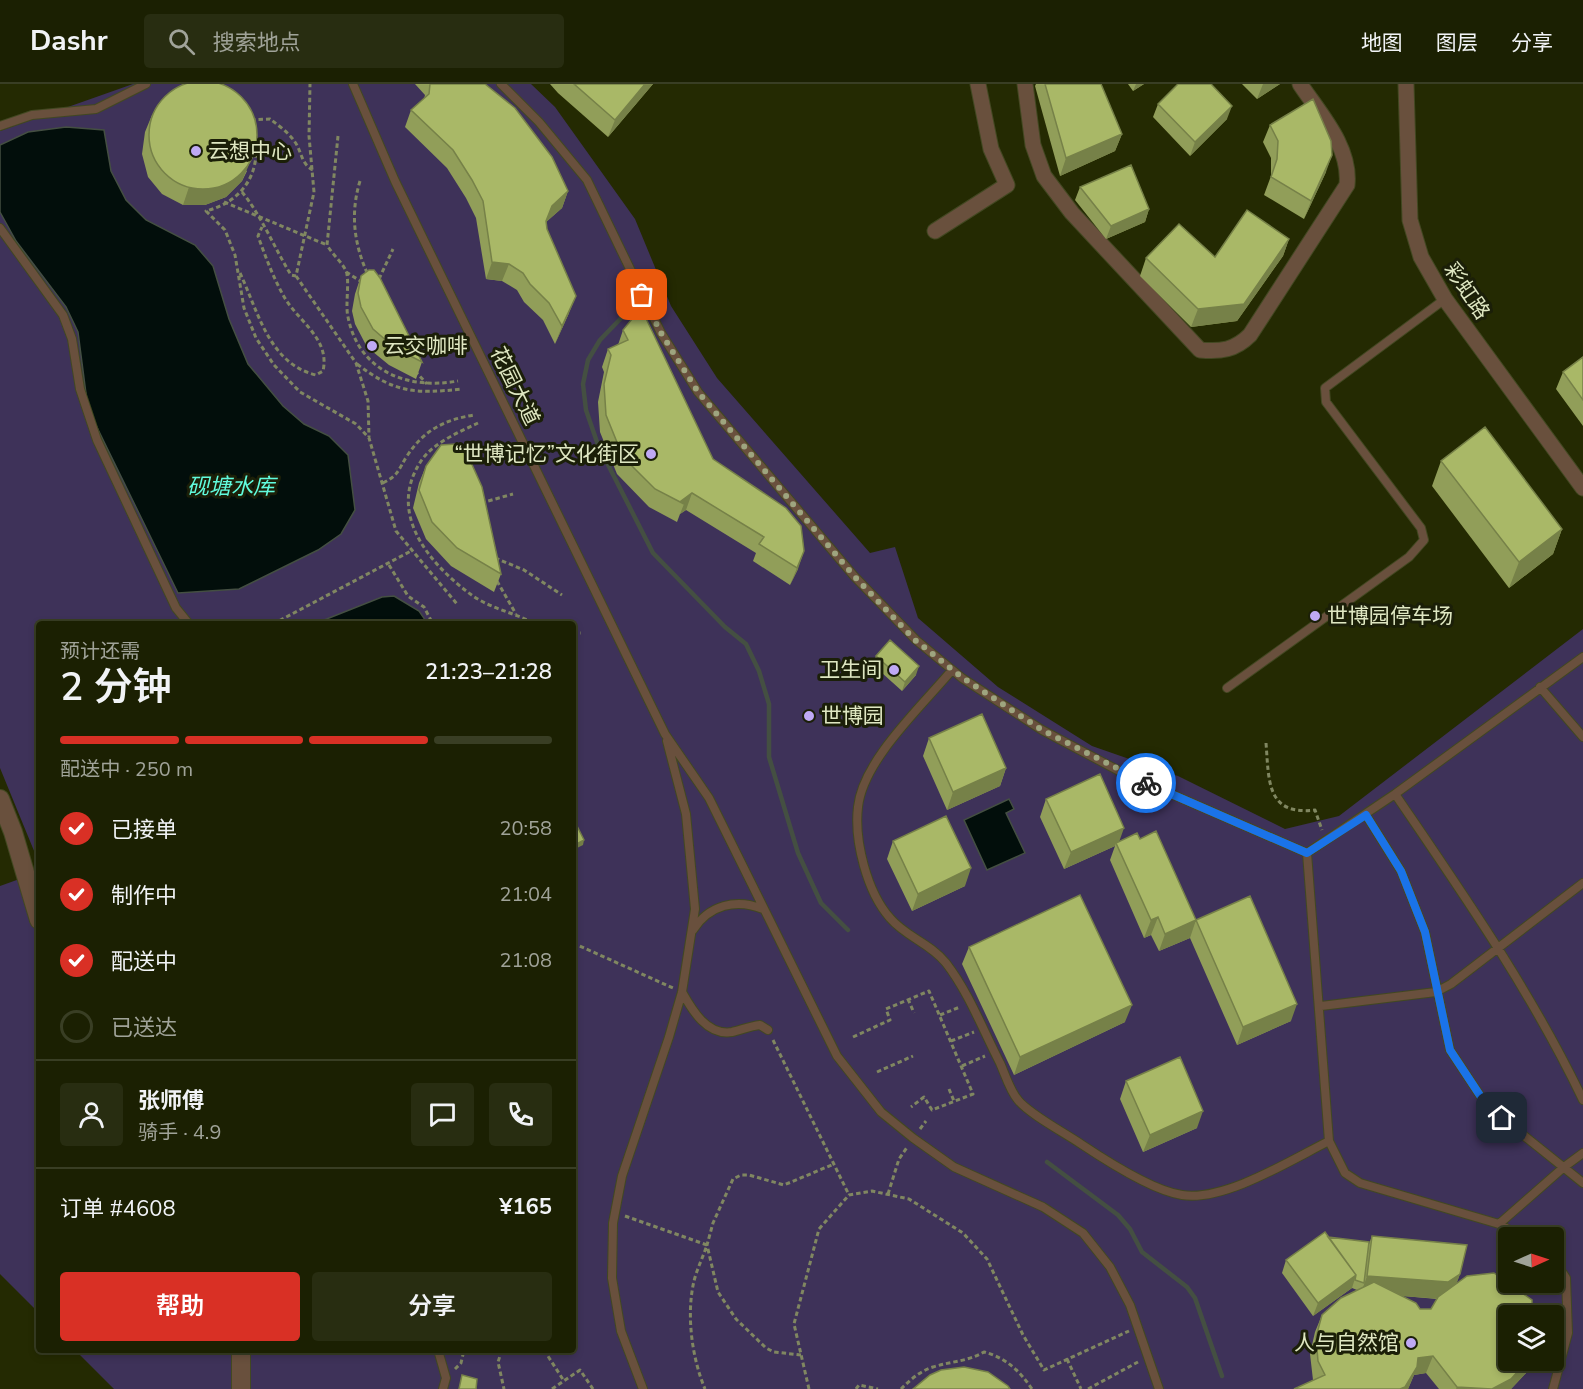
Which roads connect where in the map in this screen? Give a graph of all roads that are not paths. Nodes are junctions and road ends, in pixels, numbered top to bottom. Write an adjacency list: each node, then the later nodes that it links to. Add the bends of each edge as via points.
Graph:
1 (146, 84): 8 (lane, via 96,109 32,116)
2 (353, 84): 18 (lane, 花园大道, via 400,191)
3 (501, 84): 15 (lane, via 587,180 661,333 698,392 854,576 915,640)
4 (978, 84): 10 (street, via 991,149 1007,185)
5 (1025, 84): 6 (street, via 1033,145 1044,176 1072,213 1200,350 1220,352 1239,346 1250,335 1347,185 1342,148)
6 (1300, 84)
7 (1406, 84): 11 (street, 彩虹路, via 1410,220 1421,257)
8 (0, 126)
9 (0, 228): 13 (lane, via 63,315 72,339 80,389 97,440)
10 (935, 231)
11 (1445, 299): 12 (street, 彩虹路); 17 (lane, via 1325,388 1326,402 1421,528 1424,540 1409,557)
12 (1583, 488)
13 (187, 621)
14 (1581, 661): 16 (lane)
15 (952, 670): 23 (lane, via 1042,730 1123,773); 34 (lane, via 882,753 858,804 856,829 871,885 889,917 931,946 946,964 970,1003 1017,1100 1115,1167 1179,1195 1197,1196 1245,1183)
16 (1540, 687): 19 (lane); 20 (lane)
17 (1227, 688)
18 (665, 734): 25 (lane, via 709,798); 27 (lane, via 686,813 695,909)
19 (1583, 737)
20 (1395, 794): 22 (lane); 28 (lane)
21 (0, 799): 26 (street)
22 (1366, 815): 23 (lane); 30 (lane, via 1405,882 1425,932)
23 (1307, 853): 31 (lane)
24 (1583, 883): 28 (lane)
25 (763, 909): 27 (lane, via 745,903 717,908 702,918); 46 (lane, via 837,1056 881,1112 954,1167 1043,1207 1083,1233 1110,1267 1130,1305)
26 (36, 910)
27 (691, 933): 29 (lane)
28 (1499, 947): 30 (lane); 33 (lane, via 1557,1045)
29 (681, 992): 32 (lane, via 694,1014 709,1026 730,1032 760,1025); 45 (lane, via 622,1176 615,1212 612,1278 621,1331)
30 (1436, 992): 31 (lane); 36 (lane, via 1450,1050 1487,1106)
31 (1321, 1006): 34 (lane)
32 (768, 1030)
33 (1583, 1100)
34 (1329, 1141): 38 (lane, via 1345,1173 1360,1183)
35 (1583, 1153): 36 (lane)
36 (1564, 1167): 37 (lane); 38 (lane)
37 (1583, 1183)
38 (1499, 1224): 39 (lane)
39 (1504, 1227)
40 (1564, 1275): 47 (lane, via 1568,1334)
41 (241, 1353): 43 (street)
42 (439, 1353): 44 (lane, via 446,1378)
43 (241, 1389)
44 (443, 1389)
45 (643, 1389)
46 (1159, 1389)
47 (1553, 1389)

